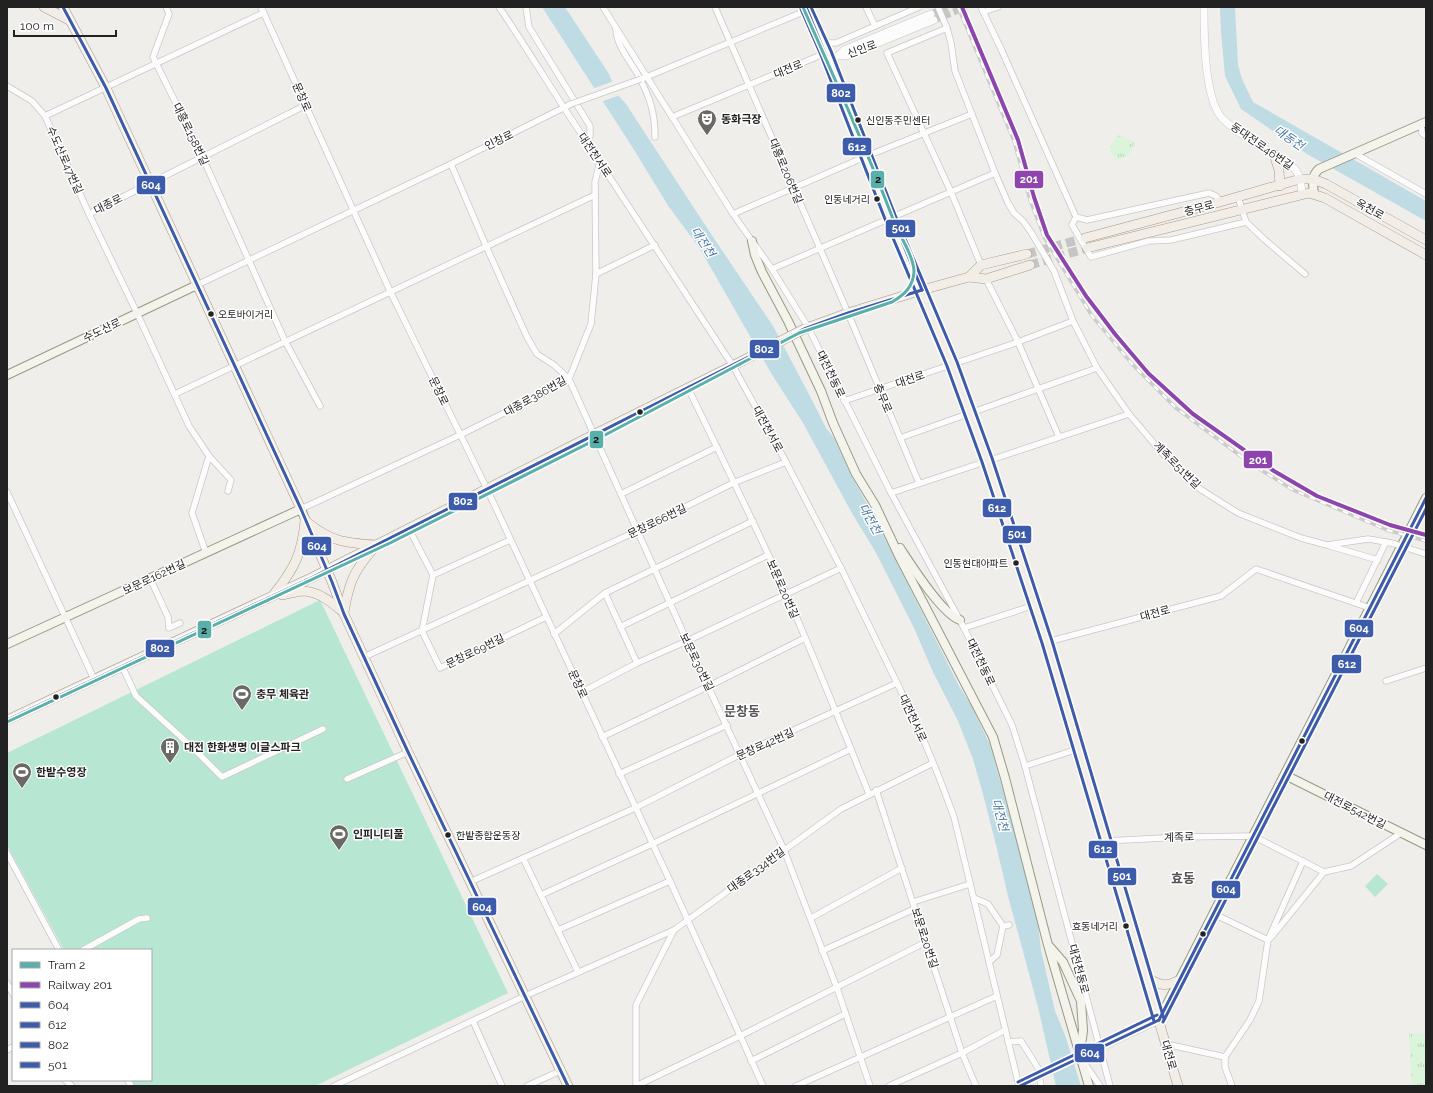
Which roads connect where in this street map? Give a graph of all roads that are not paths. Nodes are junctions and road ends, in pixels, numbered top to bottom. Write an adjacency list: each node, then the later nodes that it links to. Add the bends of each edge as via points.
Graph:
1 (44, 7): 19 (main road)
2 (63, 7): 19 (main road)
3 (71, 7): 19 (main road)
4 (166, 7): 26 (street, via 169,14 153,57)
5 (260, 7): 17 (street, 문창로)
6 (499, 7): 32 (street, 대전천서로)
7 (526, 7): 40 (street, via 530,27 590,126 590,136)
8 (603, 7): 21 (street, 대전천동로)
9 (715, 7): 24 (street, 대흥로206번길)
10 (866, 7): 20 (street)
11 (919, 7): 20 (street)
12 (938, 7): 22 (street, 계족로51번길)
13 (998, 7): 16 (street)
14 (1204, 7): 42 (street, 동대전로46번길, via 1208,83 1221,117 1244,136)
15 (807, 8): 23 (main road, 대전로); 24 (street, 인창로)
16 (982, 10): 65 (street)
17 (263, 13): 26 (street); 31 (street, 문창로)
18 (933, 17): 25 (street, 신인로, via 844,50 839,55)
19 (69, 20): 30 (main road)
20 (875, 26): 23 (street, via 836,43)
21 (616, 28): 27 (street, 대전천동로); 39 (street, via 618,43 652,106)
22 (947, 28): 33 (street, 계족로51번길, via 955,71); 37 (street, via 887,53)
23 (820, 38): 25 (main road, 대전로)
24 (730, 42): 27 (street, 인창로); 28 (street, 대흥로206번길)
25 (827, 57): 28 (street, 대전로); 44 (main road, 대전로)
26 (156, 62): 30 (street); 43 (street, 대흥로158번길)
27 (644, 78): 32 (street, 인창로, bridge); 35 (street, 대전천동로)
28 (749, 85): 35 (street); 52 (street, 대흥로206번길)
29 (7, 86): 34 (street, 수도산로47번길, via 32,101)
30 (106, 88): 34 (street); 50 (main road)
31 (306, 105): 43 (street, 대종로); 60 (street, 문창로)
32 (563, 108): 40 (street, 대전천서로); 46 (street, 인창로)
33 (972, 114): 37 (street); 47 (street, 계족로51번길)
34 (45, 116): 62 (street, 수도산로47번길)
35 (672, 117): 63 (street, 대전천동로)
36 (1423, 123): 38 (street, via 1422,133); 41 (main road)
37 (924, 134): 44 (street); 53 (street)
38 (1426, 136)
39 (655, 137)
40 (586, 141): 45 (street, 대전천서로)
41 (1354, 153): 49 (main road, via 1316,172); 56 (street)
42 (1274, 154): 48 (street, 동대전로46번길, via 1293,167); 51 (main road)
43 (202, 156): 50 (street, 대종로); 76 (street, 대흥로158번길)
44 (867, 156): 52 (street); 64 (main road, 대전로)
45 (600, 161): 57 (street, 대종로386번길, via 596,173); 70 (street, 대전천서로)
46 (451, 164): 60 (street, 인창로); 71 (street)
47 (994, 173): 53 (street); 89 (street, 계족로51번길, via 1014,213 1031,232 1054,270)
48 (1300, 179): 49 (main road, 충무로); 51 (main road, 충무로); 54 (street, 동대전로46번길)
49 (1313, 179): 55 (main road); 68 (main road, 옥천로)
50 (149, 183): 62 (street, 대종로); 84 (main road)
51 (1280, 186): 58 (main road, 충무로)
52 (794, 189): 63 (street); 72 (street, 대흥로206번길)
53 (950, 192): 64 (street); 77 (street)
54 (1302, 194): 55 (main road, 충무로); 61 (main road, 충무로)
55 (1314, 194): 75 (main road)
56 (1426, 194)
57 (595, 195): 71 (street); 80 (street, 대종로386번길)
58 (1238, 197): 59 (main road, 충무로); 61 (street)
59 (1220, 202): 65 (street, via 1216,196 1209,193 1087,220); 67 (main road, 충무로)
60 (354, 210): 76 (street, 인창로); 86 (street, 문창로)
61 (1242, 210): 66 (street); 73 (main road, 충무로)
62 (89, 214): 87 (street, 수도산로47번길)
63 (733, 214): 69 (street, 대전천동로)
64 (890, 217): 72 (street); 85 (main road, 대전로)
65 (1076, 217): 66 (street, via 1072,225 1091,257 1149,241 1171,240)
66 (1246, 222): 81 (street)
67 (1085, 238)
68 (1426, 240)
69 (752, 241): 79 (street, 대전천동로); 128 (main road, via 762,272 821,391 856,474 875,505)
70 (655, 245): 80 (street); 95 (street, 대전천서로)
71 (486, 246): 86 (street); 98 (street, via 537,354 554,365)
72 (820, 248): 79 (street); 88 (street, 대흥로206번길)
73 (1087, 248)
74 (1027, 254): 77 (main road)
75 (1426, 255)
76 (248, 260): 84 (street, 인창로); 91 (street, 대흥로158번길)
77 (981, 265): 82 (main road)
78 (1030, 265): 83 (main road)
79 (772, 269): 90 (street, 대전천동로)
80 (596, 274): 98 (street, 대종로386번길, via 590,324)
81 (1305, 274)
82 (969, 277): 83 (main road); 85 (main road)
83 (986, 279): 92 (street)
84 (197, 285): 87 (main road, 수도산로); 94 (main road)
85 (922, 290): 88 (main road); 93 (main road, 대전로)
86 (390, 291): 91 (street); 107 (street, 문창로)
87 (137, 313): 97 (main road, 수도산로); 102 (street, 수도산로47번길)
88 (848, 313): 90 (main road); 101 (street, 충무로)
89 (1073, 321): 92 (street, 대전로); 96 (street, 계족로51번길)
90 (806, 328): 95 (main road, bridge); 103 (street, 대전천동로)
91 (285, 341): 94 (street); 104 (street, 대흥로158번길)
92 (1018, 342): 93 (street, 대전로); 100 (street)
93 (952, 364): 101 (street, 대전로); 105 (main road, 대전로)
94 (234, 365): 102 (street); 123 (main road)
95 (733, 366): 99 (main road); 114 (street, 대전천서로)
96 (1097, 368): 100 (street); 106 (street, 계족로51번길)
97 (7, 375)
98 (568, 379): 107 (street, 대종로386번길); 108 (street)
99 (688, 388): 108 (main road); 111 (street, 보문로20번길)
100 (1038, 388): 105 (street); 109 (street)
101 (880, 390): 103 (street, 대전로); 110 (street, 충무로)
102 (175, 394): 112 (street, 수도산로47번길, via 189,426)
103 (844, 401): 120 (street, 대전천동로)
104 (320, 406)
105 (970, 412): 110 (street); 113 (main road, 대전로)
106 (1129, 414): 109 (street); 132 (street, 계족로51번길, via 1163,454 1200,489 1238,513 1301,538)
107 (460, 435): 117 (street, 문창로); 123 (street, 대종로386번길)
108 (593, 435): 117 (main road); 121 (street, 보문로30번길)
109 (1060, 436): 113 (street)
110 (900, 438): 116 (street, 충무로)
111 (717, 447): 115 (street, 보문로20번길); 121 (street)
112 (209, 456): 118 (street, via 232,480); 133 (street, via 192,513)
113 (987, 460): 116 (street); 148 (main road, 대전로)
114 (786, 462): 115 (street, 문창로66번길); 137 (street, 대전천서로)
115 (733, 483): 125 (street, 보문로20번길); 127 (street, 문창로66번길)
116 (919, 483): 120 (street)
117 (487, 489): 126 (main road); 129 (street, 문창로)
118 (228, 491)
119 (7, 492): 152 (street)
120 (891, 493): 153 (street, 대전천동로)
121 (621, 494): 127 (street, 보문로30번길)
122 (1426, 498): 149 (main road)
123 (300, 509): 124 (main road); 133 (main road, 보문로162번길)
124 (305, 519): 131 (main road, via 318,531 331,538); 139 (main road); 145 (main road, via 298,558)
125 (753, 521): 135 (street, 보문로20번길); 138 (street)
126 (409, 529): 131 (main road); 140 (street)
127 (637, 531): 138 (street, 보문로30번길); 142 (street, 문창로66번길)
128 (887, 532): 153 (main road, via 949,614); 217 (main road, via 993,737)
129 (510, 540): 140 (street); 142 (street, 문창로)
130 (1386, 542): 132 (street, 계족로51번길, via 1368,539); 134 (street, 계족로51번길, bridge); 136 (street)
131 (378, 545): 139 (main road); 150 (main road, via 360,564 353,577)
132 (1327, 545): 136 (street)
133 (206, 552): 141 (main road, 보문로162번길)
134 (1426, 554)
135 (768, 555): 144 (street, 보문로20번길); 146 (street)
136 (1378, 560): 147 (street)
137 (841, 568): 144 (street); 169 (street, 대전천서로)
138 (654, 569): 143 (street); 146 (street, 보문로30번길)
139 (327, 570): 145 (main road); 150 (main road)
140 (433, 575): 157 (street)
141 (150, 578): 152 (main road, 보문로162번길); 154 (street, via 168,617 169,628)
142 (529, 580): 151 (street, 문창로); 157 (street, 문창로66번길)
143 (605, 593): 155 (street); 158 (street)
144 (786, 594): 159 (street, 보문로20번길); 160 (street)
145 (273, 596): 150 (main road, via 305,591 325,598); 165 (main road)
146 (670, 603): 155 (street); 160 (street, 보문로30번길)
147 (1356, 603): 149 (street); 161 (street, 대전로, via 1256,569 1220,596)
148 (1035, 604): 156 (street); 161 (main road, 대전로)
149 (1370, 608): 184 (main road)
150 (344, 614): 163 (main road)
151 (546, 616): 157 (street, 문창로69번길, via 440,668); 158 (street, 문창로)
152 (65, 618): 162 (main road, 보문로162번길); 167 (street)
153 (960, 620): 156 (street, 대전천동로)
154 (180, 623)
155 (620, 627): 164 (street)
156 (964, 628): 182 (street, 대전천동로, via 1012,725)
157 (422, 631): 163 (street, 문창로66번길)
158 (554, 634): 171 (street, 문창로)
159 (805, 638): 170 (street); 172 (street, 보문로20번길)
160 (687, 641): 164 (street); 170 (street, 보문로30번길)
161 (1047, 642): 178 (main road, 대전로)
162 (7, 644)
163 (364, 657): 179 (main road)
164 (637, 663): 171 (street)
165 (122, 666): 167 (main road); 175 (street, via 136,696 222,778)
166 (1426, 668): 168 (street)
167 (94, 679): 173 (main road)
168 (1386, 681)
169 (897, 684): 172 (street, 문창로42번길); 181 (street, 대전천서로)
170 (709, 686): 174 (street, 보문로30번길); 176 (street)
171 (582, 692): 176 (street, 문창로)
172 (837, 712): 177 (street, 보문로20번길); 180 (street, 문창로42번길)
173 (7, 720)
174 (727, 725): 180 (street, 보문로30번길); 183 (street)
175 (323, 729)
176 (602, 737): 183 (street, 문창로)
177 (851, 749): 187 (street); 188 (street, 보문로20번길)
178 (1078, 749): 182 (street); 192 (main road, 대전로)
179 (408, 752): 185 (street); 202 (main road)
180 (741, 754): 187 (street, 보문로30번길); 189 (street, 문창로42번길)
181 (933, 763): 186 (street, 대종로334번길); 203 (street, 대전천서로, via 954,817)
182 (1026, 766): 230 (street, 대전천동로)
183 (619, 774): 189 (street, 문창로)
184 (1285, 774): 190 (main road, 대전로542번길); 191 (main road)
185 (346, 779)
186 (876, 790): 188 (street, 대종로334번길); 199 (street, 보문로20번길)
187 (758, 793): 193 (street); 195 (street, 보문로30번길)
188 (869, 794): 195 (street, 대종로334번길, via 841,809)
189 (635, 808): 193 (street, 문창로); 197 (street, 문창로42번길)
190 (1401, 833): 194 (main road, 대전로542번길); 200 (street, via 1351,866)
191 (1253, 836): 192 (street, 계족로); 198 (street); 207 (main road)
192 (1105, 841): 223 (main road, 대전로)
193 (652, 844): 201 (street, 문창로); 204 (street)
194 (1426, 845)
195 (784, 850): 209 (street, 보문로30번길); 210 (street, 대종로334번길)
196 (7, 854): 218 (street)
197 (523, 858): 202 (street, 문창로42번길); 204 (street)
198 (1304, 861): 200 (street); 215 (street)
199 (902, 868): 206 (street, 보문로20번길); 209 (street)
200 (1324, 872): 215 (street)
201 (670, 881): 210 (street, 문창로); 213 (street)
202 (470, 882): 228 (main road)
203 (970, 884): 205 (street, 대전천서로); 206 (street)
204 (541, 895): 213 (street)
205 (974, 898): 212 (street, via 988,904); 221 (street, 대전천서로)
206 (914, 906): 216 (street, 보문로20번길); 220 (street)
207 (1214, 914): 215 (street); 224 (main road)
208 (147, 918): 219 (street, via 139,919)
209 (811, 918): 220 (street, 보문로30번길)
210 (687, 920): 214 (street, 대종로334번길); 236 (street, 문창로)
211 (1009, 925): 212 (street)
212 (1003, 926): 221 (street, via 997,955)
213 (558, 930): 222 (street)
214 (674, 930): 222 (street, 대종로334번길); 252 (street, via 636,1005)
215 (1268, 940): 242 (street, via 1259,1001 1250,1020)
216 (926, 942): 226 (street); 232 (street, 보문로20번길)
217 (1048, 945): 230 (main road, via 1063,962); 239 (main road)
218 (58, 949)
219 (85, 949)
220 (822, 950): 226 (street, 보문로30번길)
221 (989, 962): 229 (street, 대전천서로)
222 (578, 972): 228 (street, 대종로334번길)
223 (1147, 978): 224 (main road, via 1161,985 1169,985); 233 (main road, 대전로)
224 (1180, 980): 233 (main road)
225 (7, 983): 227 (street)
226 (837, 988): 231 (street, 보문로30번길); 236 (street)
227 (12, 992)
228 (525, 996): 234 (street, 대종로334번길); 246 (main road)
229 (997, 996): 232 (street); 235 (street, 대전천서로)
230 (1084, 1000): 239 (main road, via 1082,1040); 240 (street, 대전천동로)
231 (845, 1014): 243 (street, 보문로30번길); 244 (street)
232 (951, 1016): 241 (street, 보문로20번길); 243 (street)
233 (1159, 1020): 238 (main road, 대전로); 240 (street)
234 (473, 1021): 248 (street, 대종로334번길); 249 (street)
235 (1005, 1030): 237 (street, 대전천서로); 241 (street)
236 (740, 1036): 244 (street, 문창로); 252 (street)
237 (1008, 1042): 247 (street, 대전천서로); 258 (street, via 1021,1041 1038,1068)
238 (1166, 1044): 242 (street); 262 (main road, 대전로)
239 (1078, 1046): 245 (main road)
240 (1100, 1047): 247 (street, bridge); 261 (street, 대전천동로)
241 (962, 1053): 256 (street); 257 (street, 보문로20번길)
242 (1225, 1057): 263 (street, via 1225,1067)
243 (861, 1058): 254 (street); 255 (street, 보문로30번길)
244 (751, 1061): 253 (street, 문창로)
245 (1082, 1061): 259 (main road); 260 (street)
246 (560, 1071): 250 (street); 251 (main road)
247 (1021, 1085)
248 (334, 1086)
249 (502, 1086)
250 (527, 1086)
251 (568, 1086)
252 (636, 1086)
253 (762, 1086)
254 (796, 1086)
255 (870, 1086)
256 (889, 1086)
257 (976, 1086)
258 (1041, 1086)
259 (1089, 1086)
260 (1100, 1086)
261 (1110, 1086)
262 (1178, 1086)
263 (1232, 1086)

